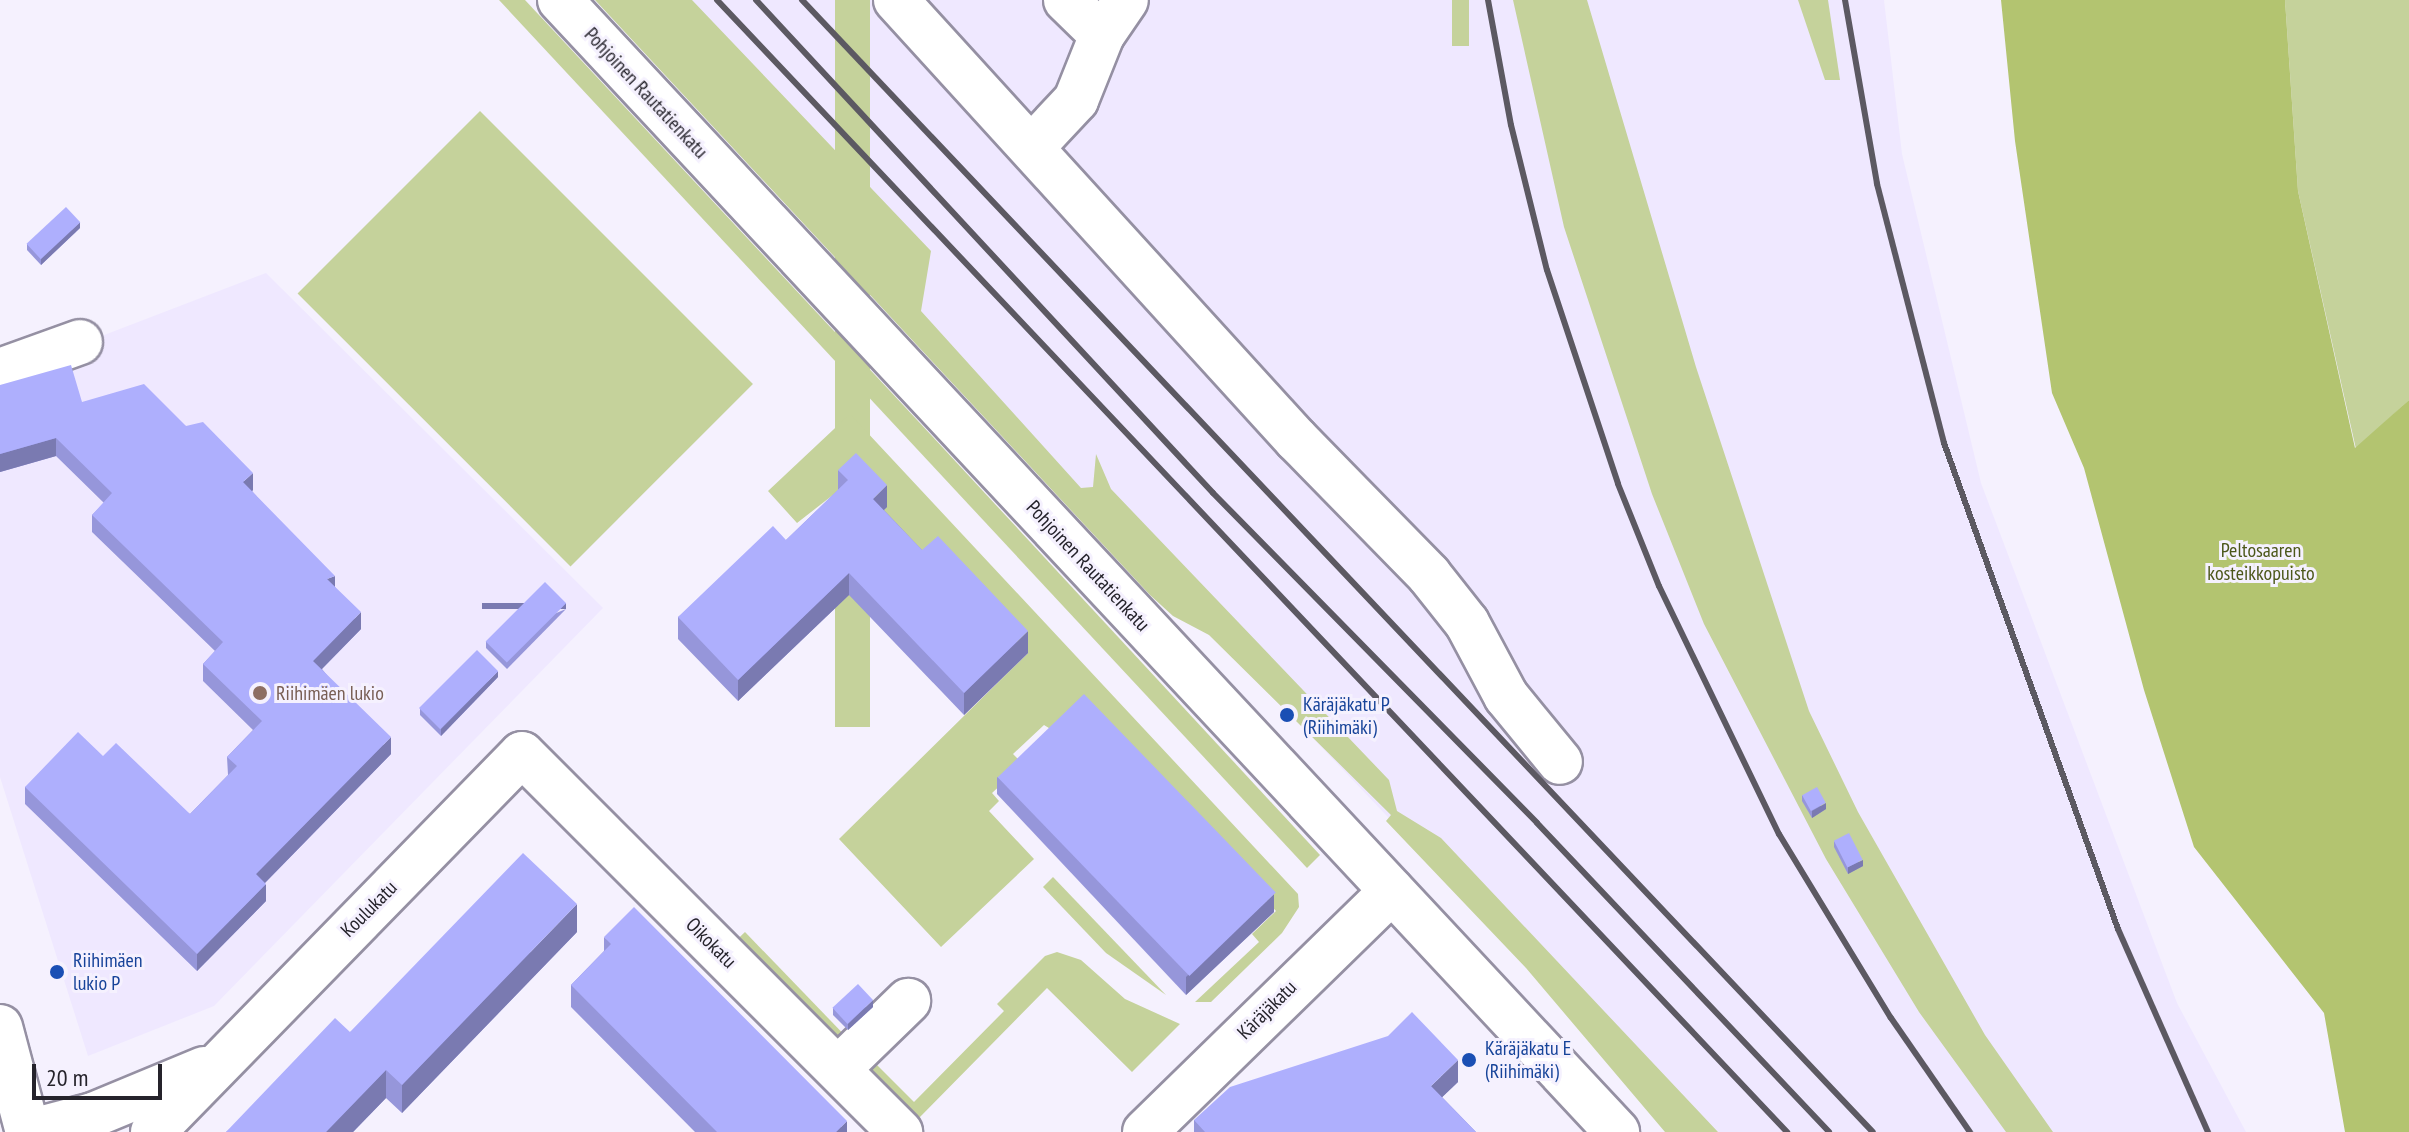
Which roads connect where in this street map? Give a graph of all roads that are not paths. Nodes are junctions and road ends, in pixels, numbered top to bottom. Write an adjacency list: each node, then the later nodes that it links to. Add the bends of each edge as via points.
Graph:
1 (560, 0): 11 (street, Pohjoinen Rautatienkatu)
2 (896, 0): 6 (street)
3 (1066, 0): 5 (street)
4 (1126, 0): 5 (street)
5 (1102, 35): 6 (street, via 1076,100)
6 (1033, 146): 10 (street, via 1296,439 1429,575 1467,623 1506,696)
7 (80, 342): 8 (street)
8 (0, 371)
9 (522, 754): 14 (street, Koulukatu); 15 (street, Oikokatu)
10 (1560, 762)
11 (1392, 891): 19 (street, Käräjäkatu); 20 (street, Pohjoinen Rautatienkatu)
12 (908, 1001): 15 (street)
13 (0, 1027): 16 (street)
14 (217, 1063): 16 (street, Koulukatu, via 93,1115); 17 (street, Koulukatu)
15 (838, 1069): 18 (street, Oikokatu)
16 (28, 1132)
17 (153, 1132)
18 (900, 1132)
19 (1145, 1132)
20 (1617, 1132)

